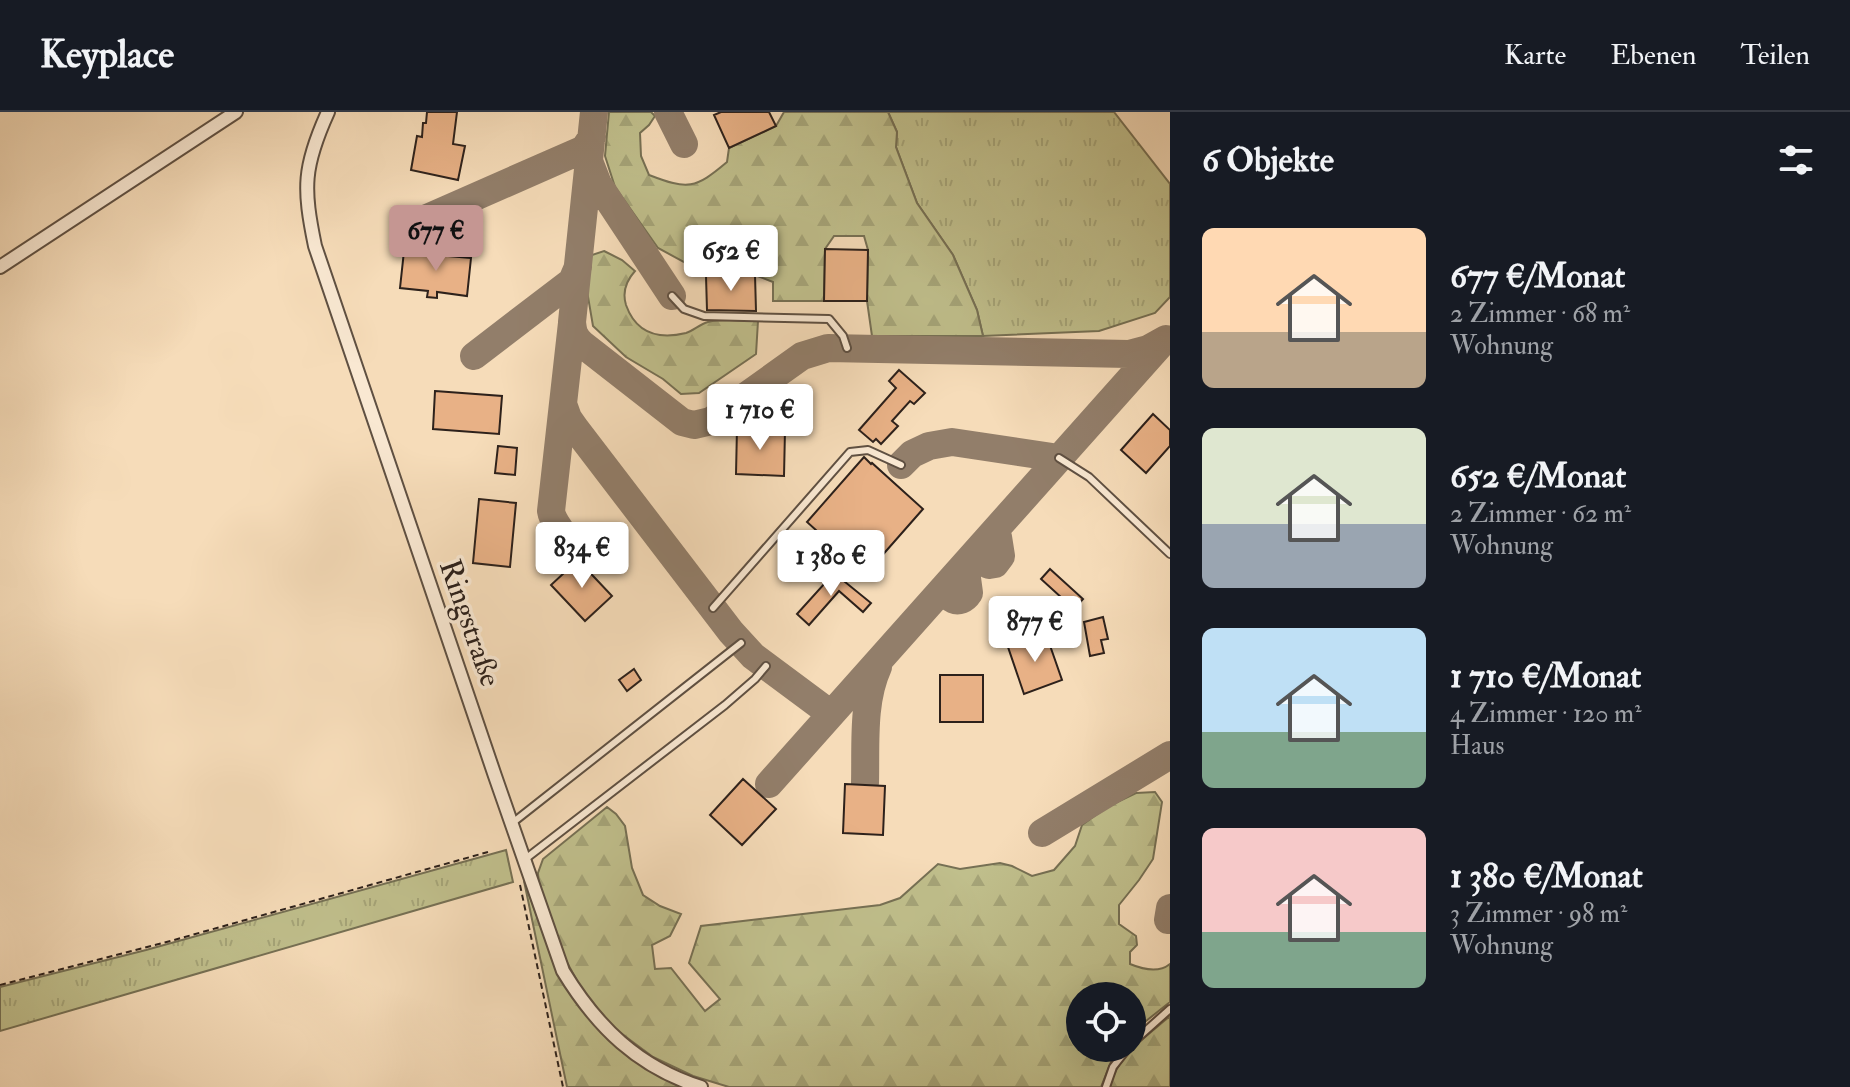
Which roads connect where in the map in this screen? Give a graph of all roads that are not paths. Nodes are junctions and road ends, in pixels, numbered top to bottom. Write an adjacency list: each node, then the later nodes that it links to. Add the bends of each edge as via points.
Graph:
1 (236, 112): 3 (street)
2 (328, 112): 12 (street, Ringstraße, via 306,177 315,246)
3 (0, 267)
4 (672, 296): 5 (lane, via 684,309 704,316 829,319)
5 (847, 348)
6 (1059, 458): 8 (lane, via 1089,477)
7 (901, 465): 9 (lane, via 868,450 850,452)
8 (1170, 554)
9 (713, 608)
10 (741, 643): 12 (lane)
11 (766, 666): 13 (lane, via 725,705)
12 (511, 824): 13 (street, Ringstraße)
13 (524, 860): 17 (street, Ringstraße, via 563,971 580,999 621,1044 651,1066)
14 (1170, 1009): 15 (lane)
15 (1146, 1030)
16 (1117, 1062): 18 (lane)
17 (701, 1087)
18 (1106, 1087)

